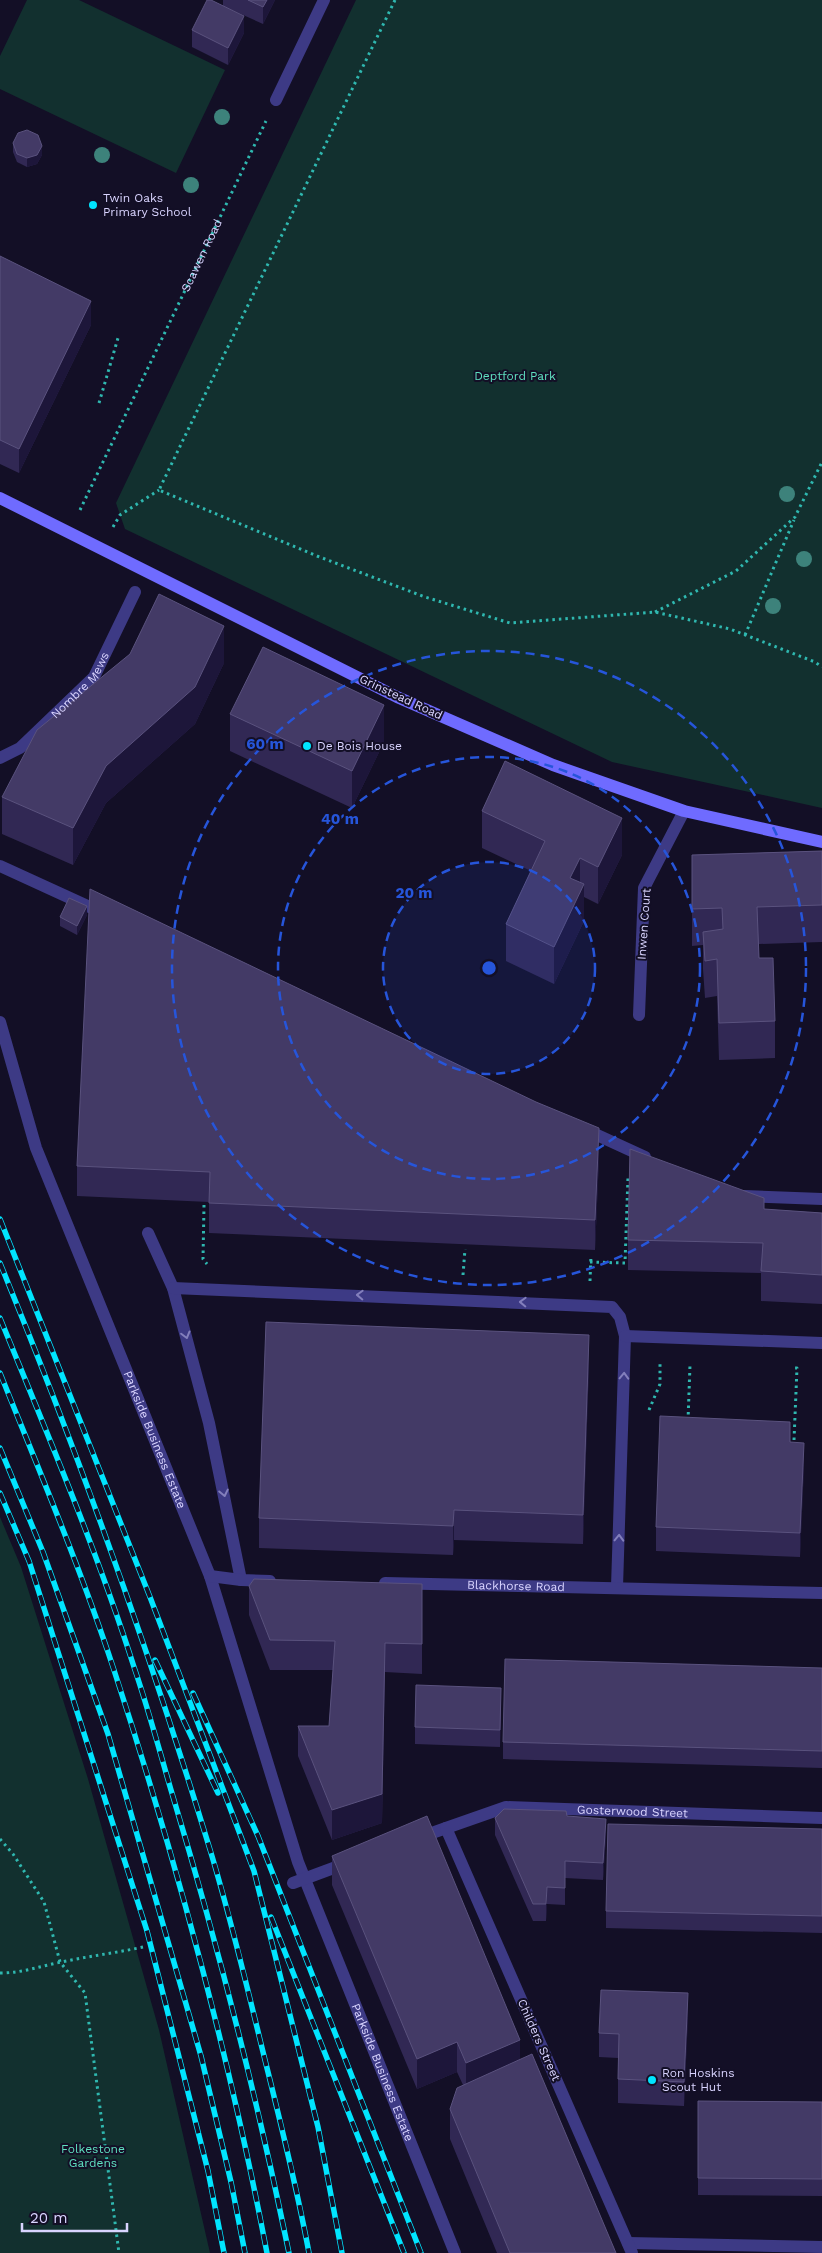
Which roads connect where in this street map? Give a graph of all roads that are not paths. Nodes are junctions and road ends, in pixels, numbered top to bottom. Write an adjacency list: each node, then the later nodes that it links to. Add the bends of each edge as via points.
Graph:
1 (324, 0): 2 (street)
2 (276, 100)
3 (0, 498): 6 (street, Grinstead Road, via 397,697 553,765)
4 (135, 592): 5 (street, Nombre Mews, via 94,678 20,748)
5 (0, 758)
6 (684, 811): 7 (street, Grinstead Road); 10 (street, Inwen Court, via 644,888)
7 (822, 842)
8 (0, 866): 9 (street)
9 (117, 919)
10 (639, 1016)
11 (0, 1022): 20 (street, Parkside Business Estate, via 36,1148)
12 (568, 1122): 13 (street)
13 (658, 1163)
14 (730, 1195): 15 (street)
15 (822, 1199)
16 (148, 1233): 17 (street)
17 (174, 1288): 18 (street, one-way to 17, via 620,1316 612,1307 604,1306); 21 (street, one-way to 21, via 209,1423)
18 (625, 1336): 19 (street); 24 (street, one-way to 18)
19 (822, 1342)
20 (210, 1576): 21 (street); 30 (street, Parkside Business Estate, via 298,1862)
21 (241, 1580): 22 (street)
22 (280, 1581)
23 (370, 1583): 24 (street, Blackhorse Road)
24 (617, 1587): 25 (street, Blackhorse Road)
25 (822, 1593)
26 (822, 1818): 27 (street, Gosterwood Street, via 506,1807)
27 (446, 1828): 28 (street, Gosterwood Street); 32 (street, Childers Street)
28 (402, 1844)
29 (358, 1860): 30 (street)
30 (299, 1881): 33 (street, Parkside Business Estate, via 310,1892)
31 (822, 2247): 32 (street)
32 (630, 2248)
33 (455, 2253)

